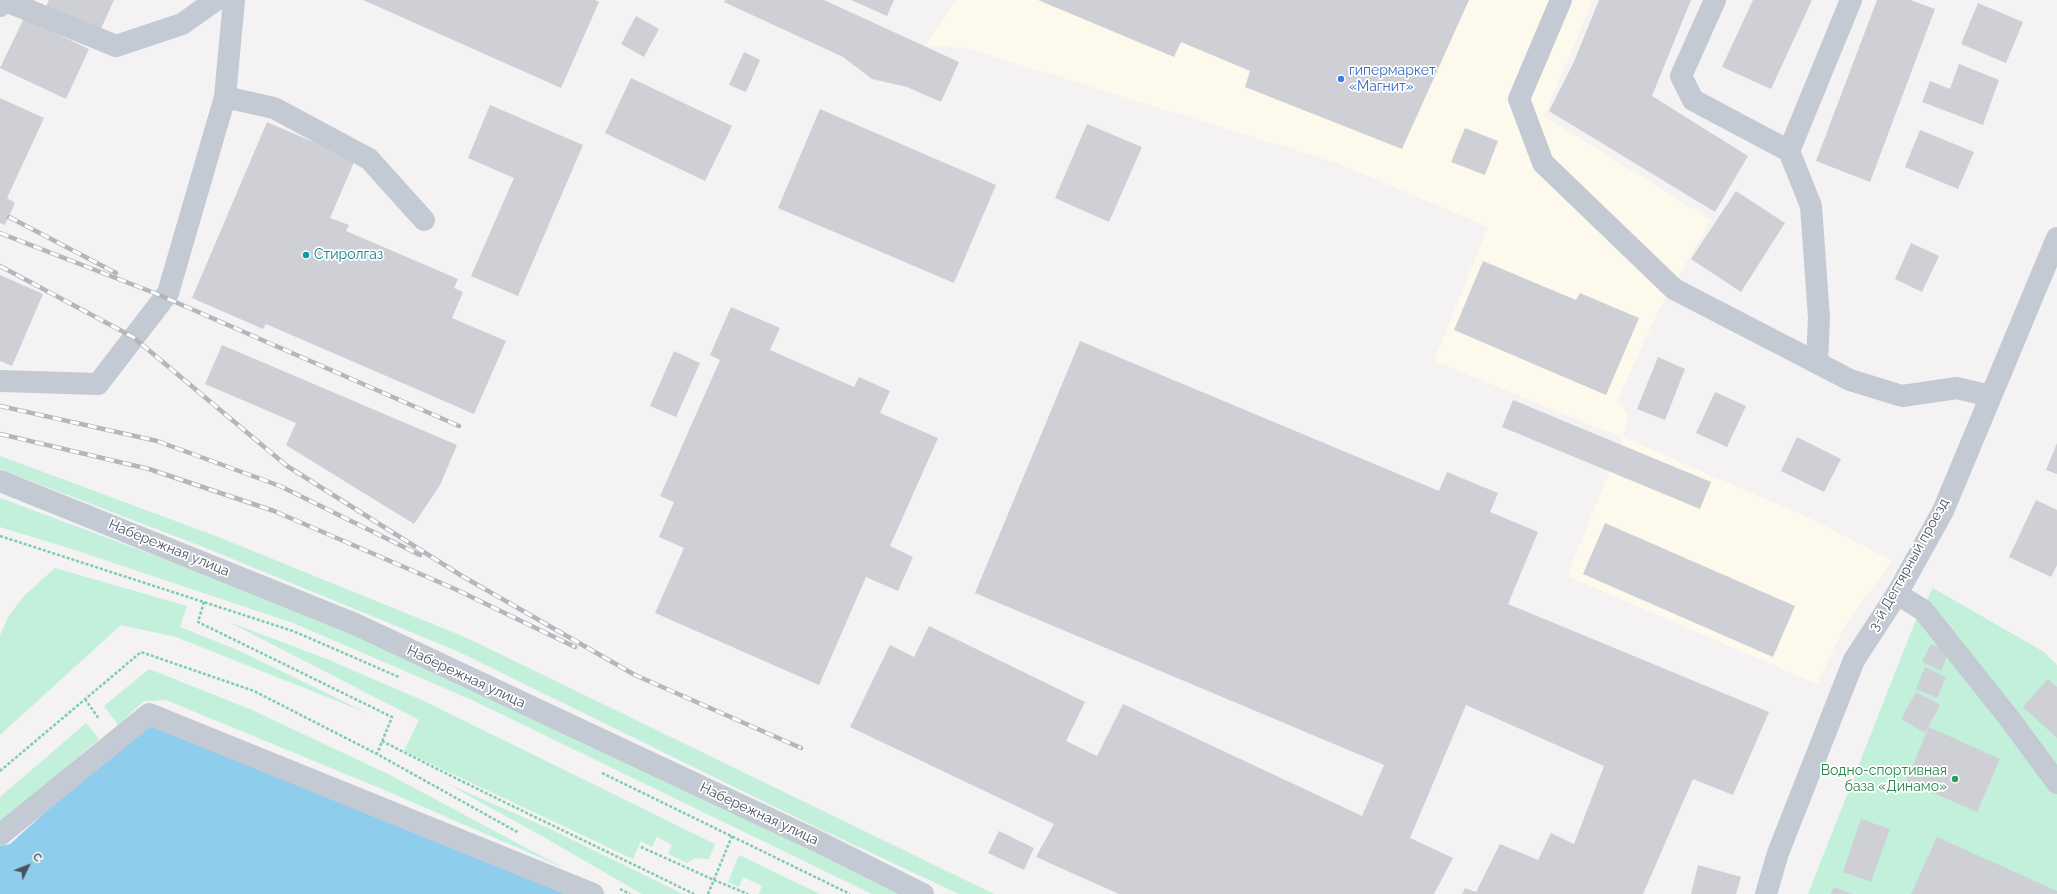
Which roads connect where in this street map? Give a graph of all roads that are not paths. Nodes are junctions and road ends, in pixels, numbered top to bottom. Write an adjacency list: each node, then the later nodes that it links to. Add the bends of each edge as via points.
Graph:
1 (216, 0): 6 (street, via 182,24 116,46 6,1)
2 (234, 0): 7 (street)
3 (1561, 0): 11 (street, via 1519,99 1543,163 1674,289)
4 (1715, 0): 8 (street, via 1681,76 1693,100)
5 (1851, 0): 8 (street)
6 (0, 6)
7 (225, 97): 9 (street, via 274,108 369,159); 12 (street, via 168,292 98,384)
8 (1789, 151): 11 (street, via 1811,206 1819,318)
9 (424, 220)
10 (2057, 238): 13 (street, 3-й Дегтярный проезд)
11 (1817, 363): 13 (street, via 1850,380 1902,396 1957,388)
12 (0, 382)
13 (1990, 396): 15 (street, 3-й Дегтярный проезд, via 1942,511)
14 (0, 481): 19 (street, Набережная улица, via 355,624 819,842)
15 (1897, 594): 16 (street, via 1923,610); 20 (street, 3-й Дегтярный проезд, via 1854,660 1778,852)
16 (2057, 782)
17 (0, 835): 18 (street, via 149,714)
18 (593, 894)
19 (922, 894)
20 (1766, 894)

